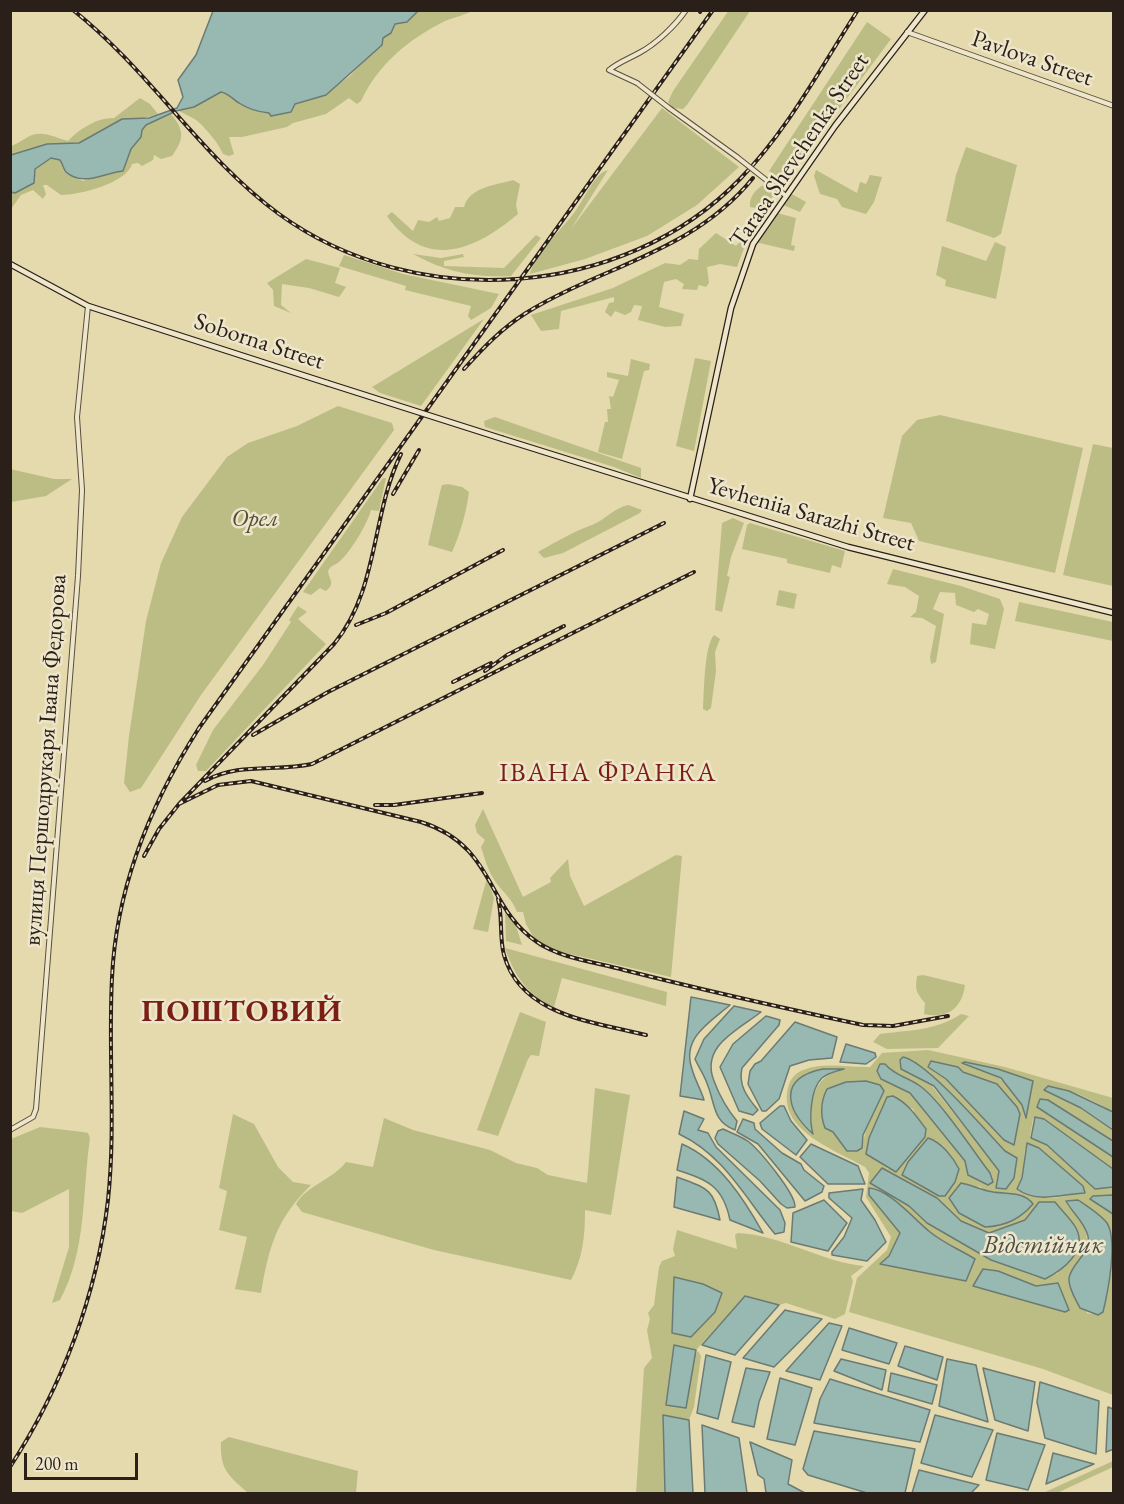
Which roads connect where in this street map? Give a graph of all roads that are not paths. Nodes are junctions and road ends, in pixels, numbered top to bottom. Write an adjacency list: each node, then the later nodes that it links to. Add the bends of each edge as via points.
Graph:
1 (686, 10): 5 (street, bridge, via 678,22 639,53 609,70 637,83)
2 (925, 10): 3 (main road, Tarasa Shevchenka Street)
3 (906, 32): 4 (street, Pavlova Street); 5 (main road, Tarasa Shevchenka Street)
4 (1113, 106)
5 (786, 196): 9 (main road, Tarasa Shevchenka Street, via 755,240 741,271 724,333)
6 (10, 264): 7 (main road, Soborna Street)
7 (88, 306): 8 (main road, Soborna Street, bridge); 11 (street, вулиця Першодрукаря Івана Федорова, via 77,417 82,487 70,689 36,1109 33,1117)
8 (503, 439): 9 (main road, Yevheniia Sarazhi Street)
9 (690, 499): 10 (main road, Yevheniia Sarazhi Street, via 848,547)
10 (1113, 613)
11 (10, 1130)

